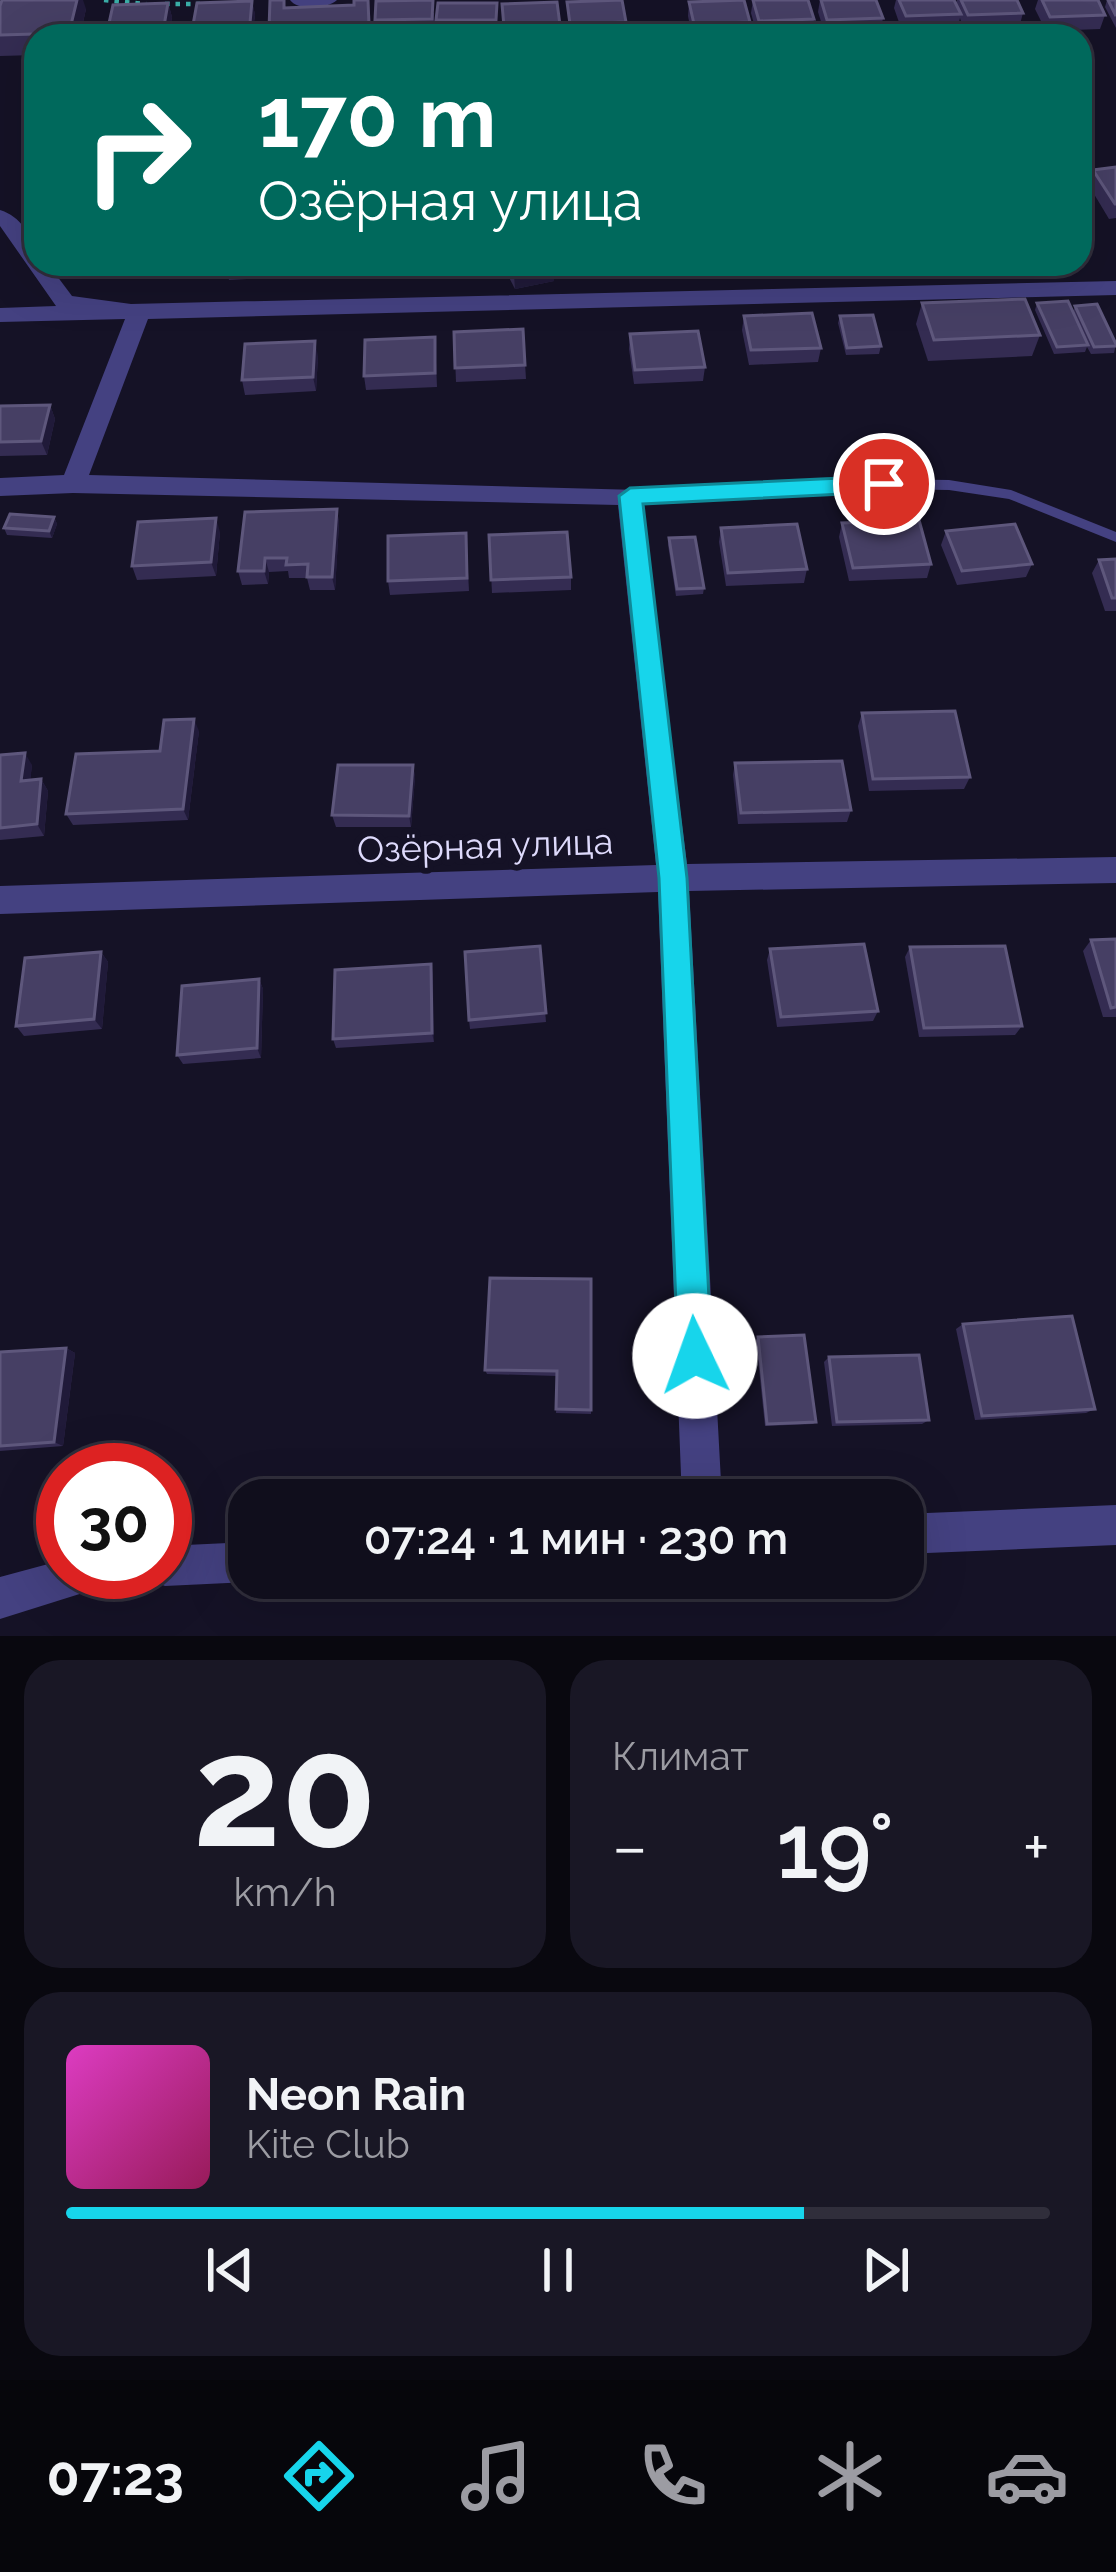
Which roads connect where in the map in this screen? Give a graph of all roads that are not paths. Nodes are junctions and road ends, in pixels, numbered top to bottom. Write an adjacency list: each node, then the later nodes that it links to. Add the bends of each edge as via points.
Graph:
1 (328, 0): 2 (street)
2 (299, 1)
3 (0, 217): 4 (street)
4 (24, 246)
5 (45, 276): 7 (street, via 65,302)
6 (1116, 288): 7 (street)
7 (139, 313): 8 (street); 9 (street)
8 (0, 315)
9 (74, 484): 10 (street); 11 (street)
10 (0, 487)
11 (630, 496): 12 (lane, via 950,485 1011,495); 14 (street)
12 (1116, 537)
13 (1116, 870): 14 (street, Озёрная улица)
14 (673, 878): 15 (street, Озёрная улица); 16 (street)
15 (0, 900)
16 (701, 1479)
17 (1116, 1526): 18 (street)
18 (924, 1533)
19 (228, 1563): 20 (street)
20 (192, 1565)
21 (36, 1588): 22 (street)
22 (0, 1598)

